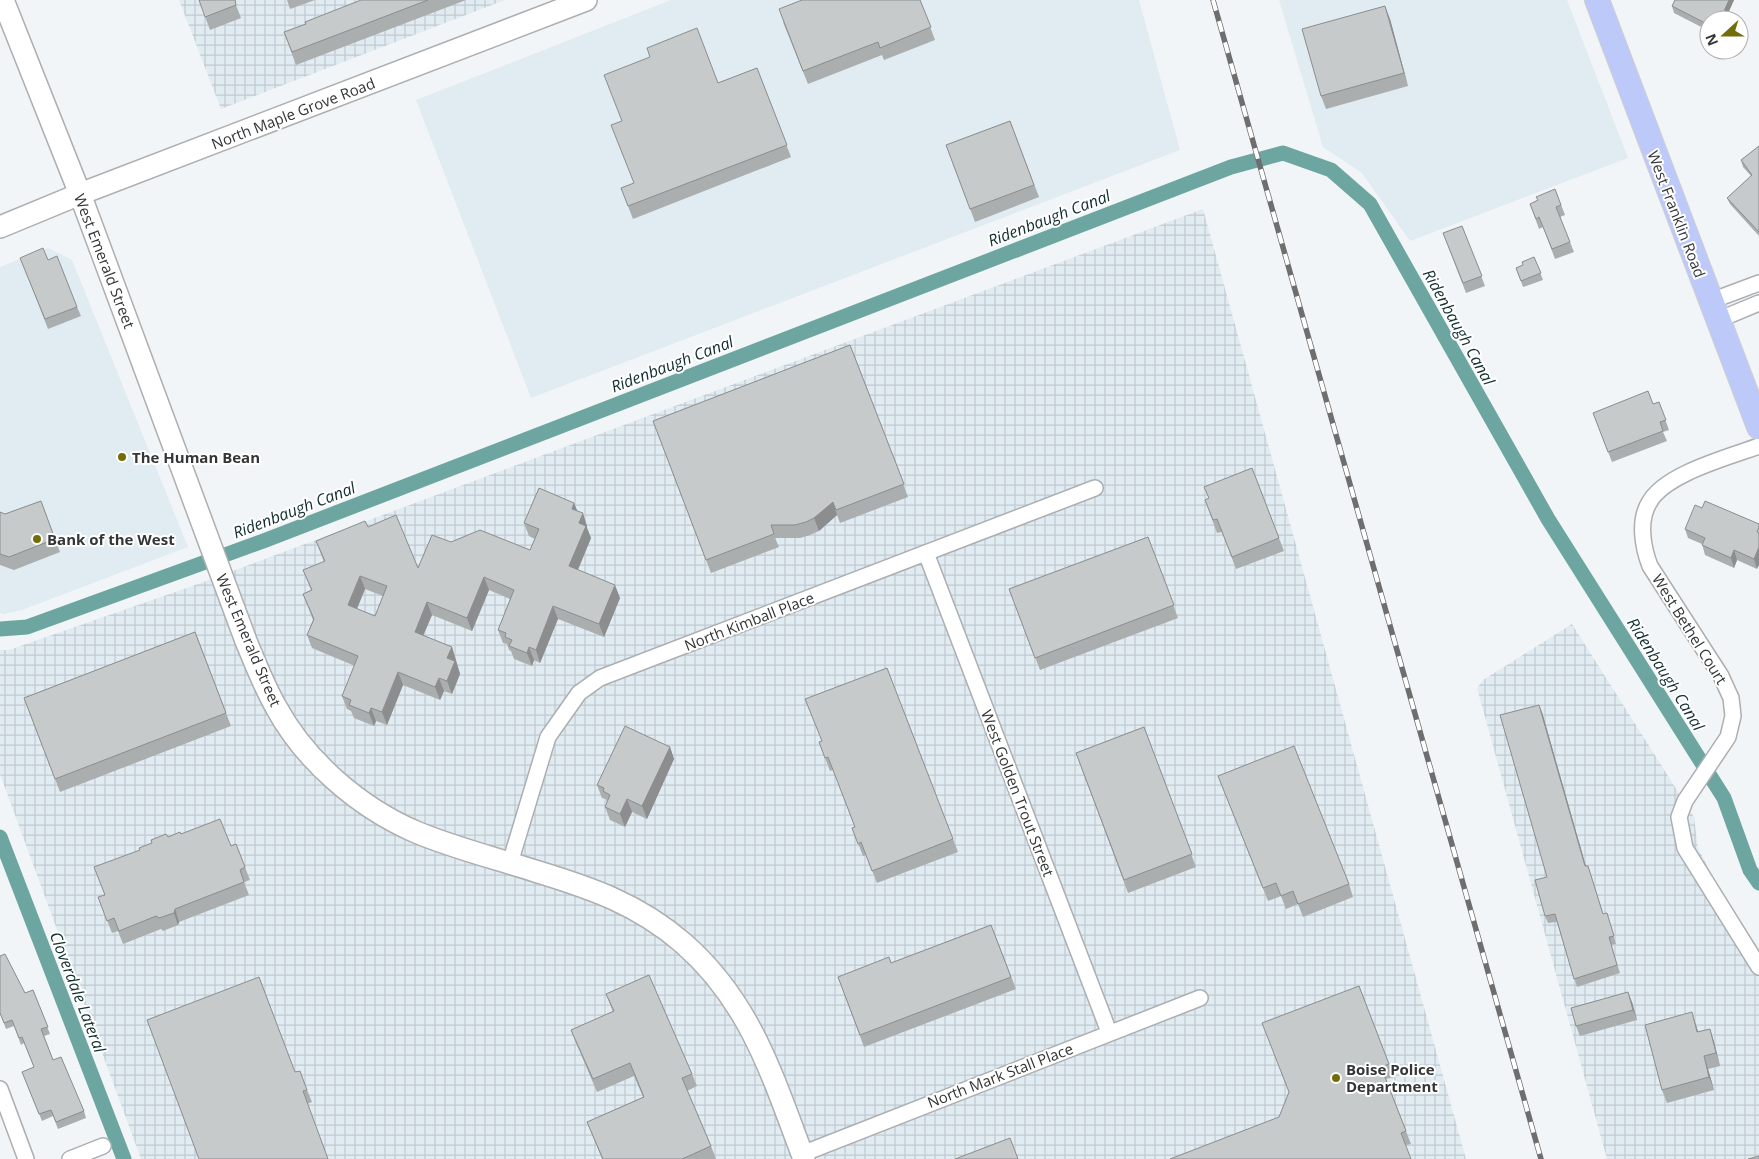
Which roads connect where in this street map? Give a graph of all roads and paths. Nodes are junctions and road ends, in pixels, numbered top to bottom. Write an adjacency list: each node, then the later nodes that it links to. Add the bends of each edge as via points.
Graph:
1 (3, 0): 4 (main road, West Emerald Street)
2 (586, 0): 4 (main road, North Maple Grove Road)
3 (1597, 0): 8 (main road, West Franklin Road)
4 (80, 194): 5 (main road, North Maple Grove Road); 13 (main road, West Emerald Street, via 219,568 261,677 277,709 312,756 371,808 414,831)
5 (0, 227)
6 (1759, 283): 8 (street)
7 (1759, 303): 8 (street)
8 (1714, 311): 9 (main road, West Franklin Road)
9 (1759, 426)
10 (1759, 446): 14 (street, West Bethel Court, via 1679,476 1660,489 1648,503 1644,520 1644,550 1650,566 1732,698 1733,716 1728,737 1684,801 1679,817 1685,848)
11 (1095, 488): 12 (street, North Kimball Place)
12 (926, 553): 13 (street, North Kimball Place, via 600,678 579,693 548,737); 16 (street, West Golden Trout Street)
13 (510, 863): 19 (main road, West Emerald Street, via 601,892 626,904 656,922 711,970 755,1036)
14 (1759, 967)
15 (1200, 998): 16 (street, North Mark Stall Place)
16 (1109, 1032): 19 (street, North Mark Stall Place)
17 (0, 1089): 20 (street)
18 (103, 1146): 21 (street)
19 (803, 1156)
20 (26, 1159)
21 (70, 1159)

